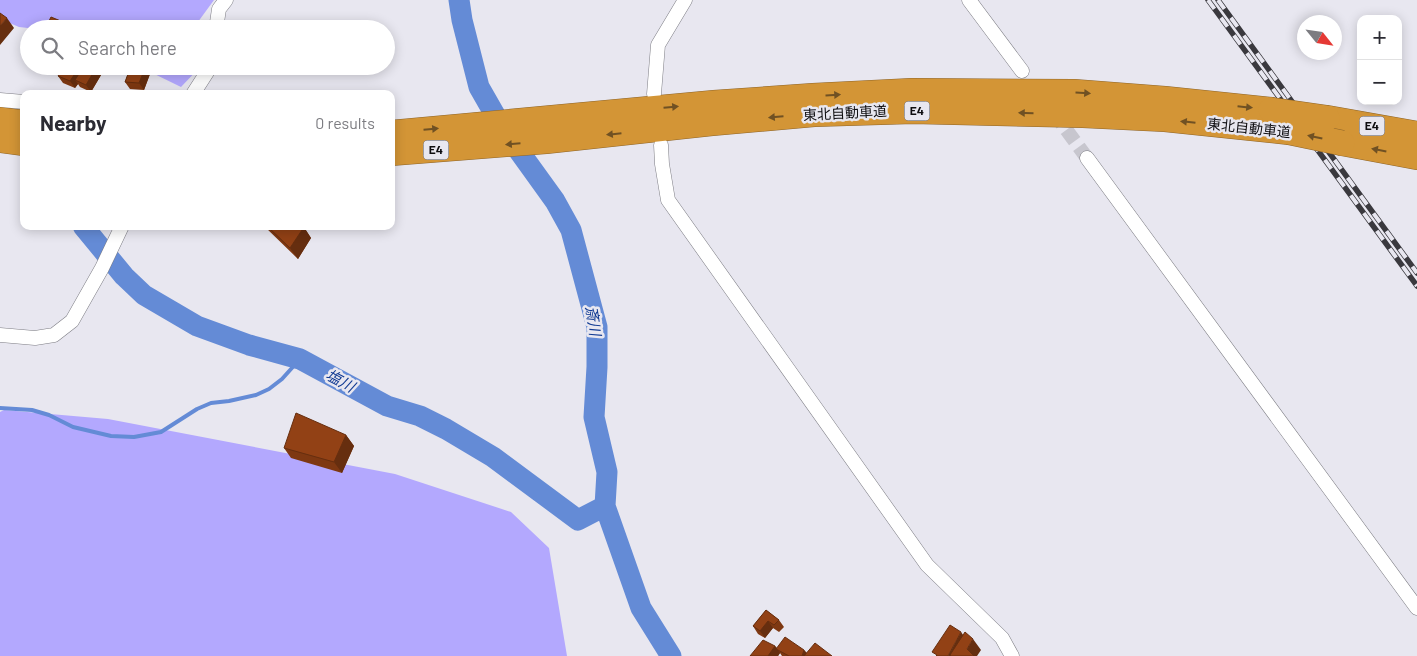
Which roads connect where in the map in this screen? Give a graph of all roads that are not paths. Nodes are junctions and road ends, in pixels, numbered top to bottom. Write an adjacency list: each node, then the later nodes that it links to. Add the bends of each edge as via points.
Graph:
1 (226, 0): 4 (street, via 219,9)
2 (685, 0): 8 (street, via 658,45)
3 (969, 0): 5 (street)
4 (217, 20)
5 (1022, 71)
6 (205, 75): 7 (street)
7 (196, 90)
8 (654, 94)
9 (20, 103): 10 (street)
10 (2, 107): 11 (highway)
11 (20, 120)
12 (541, 130): 14 (highway, 東北自動車道 / E4, one-way to 14, bridge, via 714,103 912,91 1074,92 1165,99 1271,110); 15 (highway, 東北自動車道 / E4); 20 (highway, 東北自動車道 / E4, one-way to 12, bridge, via 1289,132 1101,116 913,111)
13 (395, 133): 15 (highway, 東北自動車道 / E4, one-way to 15)
14 (1417, 134)
15 (475, 136): 19 (highway, 東北自動車道 / E4)
16 (0, 140): 17 (highway)
17 (20, 142)
18 (660, 145): 25 (street, via 668,200 927,565 1002,638)
19 (395, 152)
20 (1417, 157)
21 (1087, 158): 24 (street)
22 (120, 230): 23 (street, via 72,321 54,335 35,338)
23 (0, 334)
24 (1417, 608)
25 (1012, 656)

